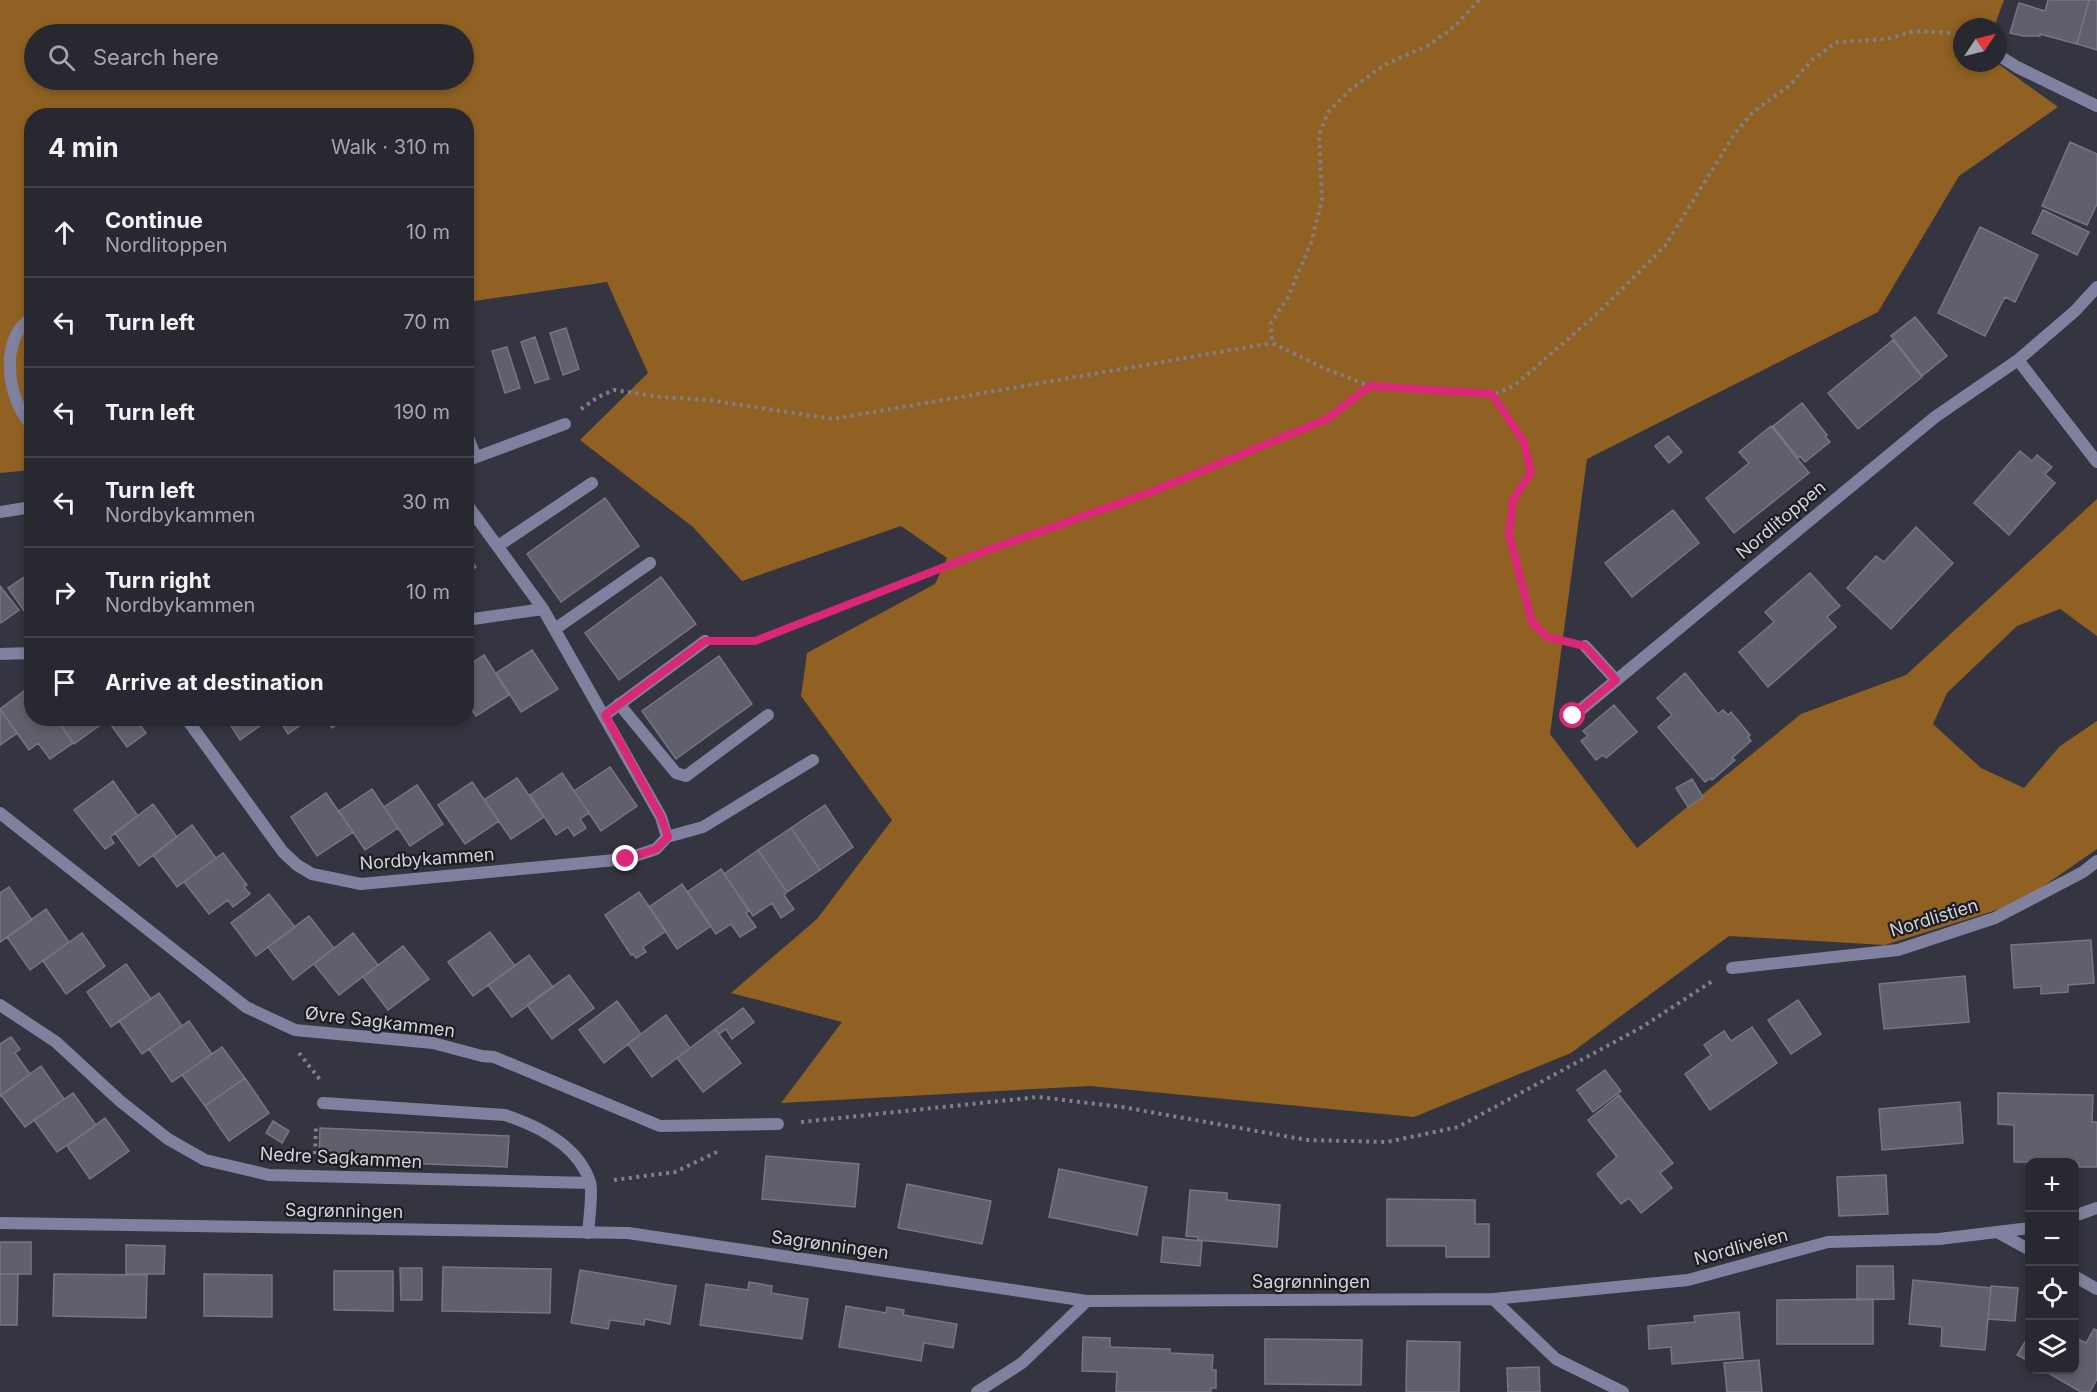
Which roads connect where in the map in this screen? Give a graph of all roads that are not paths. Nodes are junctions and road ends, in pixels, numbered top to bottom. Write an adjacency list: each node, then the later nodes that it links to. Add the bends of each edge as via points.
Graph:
1 (2007, 61): 2 (street)
2 (2097, 105)
3 (2097, 286): 5 (street, Nordlitoppen)
4 (24, 322): 6 (street, via 14,328 4,342 3,365 9,392)
5 (2018, 360): 9 (street); 23 (street, Nordlitoppen, via 1935,417)
6 (24, 418)
7 (565, 424): 8 (street)
8 (474, 458)
9 (2097, 462)
10 (592, 483): 14 (street)
11 (24, 508): 12 (street)
12 (0, 512)
13 (474, 514): 14 (street)
14 (498, 546): 16 (street)
15 (650, 563): 18 (street)
16 (543, 609): 17 (street); 18 (street)
17 (474, 619)
18 (555, 629): 25 (street)
19 (705, 641): 24 (street)
20 (1585, 646): 23 (street)
21 (0, 654): 22 (street)
22 (24, 654)
23 (1616, 680): 27 (street, Nordlitoppen)
24 (619, 704): 25 (street); 26 (street, via 676,772 686,776)
25 (605, 715): 31 (street)
26 (768, 715)
27 (1573, 716)
28 (192, 726): 31 (street, Nordbykammen, via 283,852 312,874 334,880 361,884 626,859 656,849)
29 (813, 760): 31 (street, Nordbykammen, via 703,827)
30 (0, 813): 36 (street, Øvre Sagkammen, via 246,1007 295,1030 433,1043 494,1057 660,1126)
31 (668, 837)
32 (2097, 861): 33 (street, Nordlistien, via 1995,918 1898,950)
33 (1732, 968)
34 (0, 1005): 37 (street, Nedre Sagkammen, via 56,1042 168,1139 205,1160 269,1175)
35 (323, 1103): 37 (street, via 505,1115 532,1124 560,1142 577,1160)
36 (778, 1124)
37 (590, 1183): 43 (street)
38 (2097, 1208): 39 (street)
39 (2079, 1214)
40 (0, 1223): 43 (street, Sagrønningen)
41 (2025, 1229): 42 (street, Nordliveien)
42 (1997, 1232): 44 (street); 47 (street, Nordliveien, via 1939,1239 1828,1242 1688,1280)
43 (588, 1233): 48 (street, Sagrønningen, via 628,1233)
44 (2025, 1247)
45 (2079, 1279): 46 (street)
46 (2097, 1289)
47 (1493, 1299): 48 (street, Sagrønningen); 50 (street, via 1556,1359)
48 (1087, 1301): 49 (street, via 1022,1363)
49 (977, 1392)
50 (1623, 1392)

